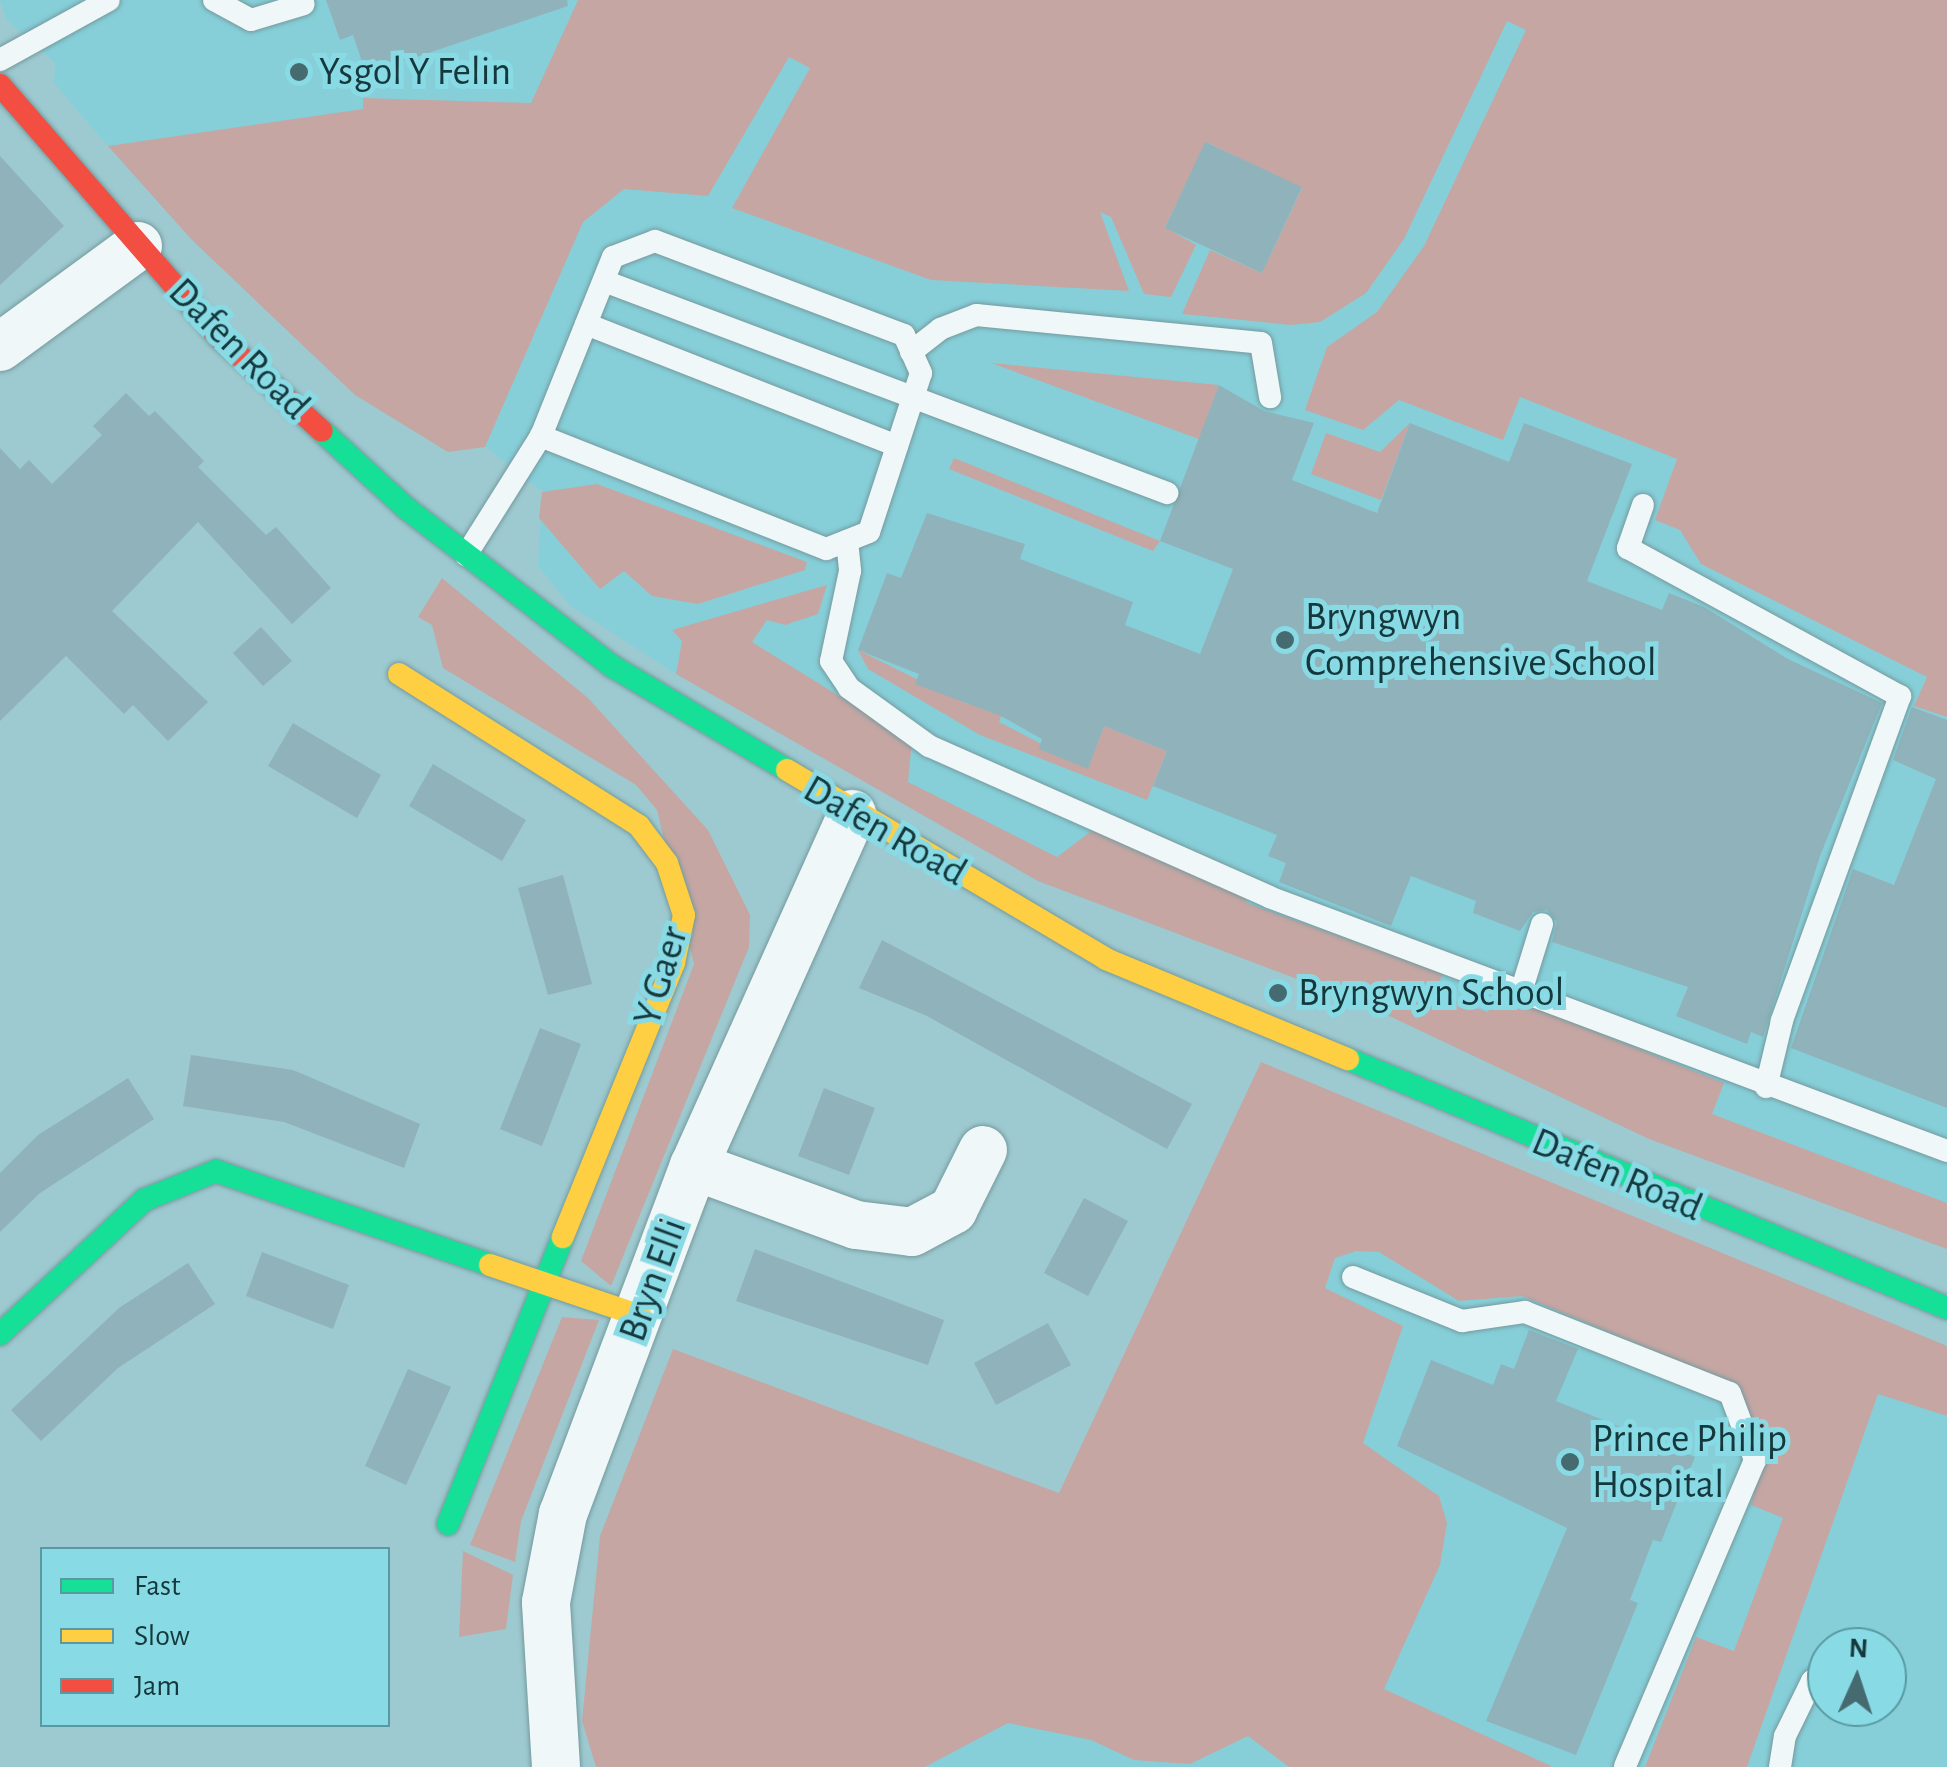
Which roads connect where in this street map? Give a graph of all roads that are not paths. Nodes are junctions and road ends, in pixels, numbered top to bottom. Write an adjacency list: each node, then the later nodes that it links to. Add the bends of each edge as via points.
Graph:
1 (109, 0): 3 (lane)
2 (214, 0): 4 (lane, via 250,20)
3 (83, 4): 5 (lane)
4 (304, 4)
5 (0, 60)
6 (0, 86): 7 (street, Dafen Road)
7 (138, 246): 10 (street); 19 (street, Dafen Road, via 219,337)
8 (604, 281): 9 (lane); 11 (lane, via 614,256 655,242 904,334); 12 (lane)
9 (586, 324): 14 (lane); 15 (lane)
10 (0, 347)
11 (912, 352): 12 (lane, via 921,373); 13 (lane, via 940,328 976,314 1261,342)
12 (914, 396): 15 (lane); 16 (lane)
13 (1270, 397)
14 (541, 436): 18 (lane, via 826,549); 19 (lane)
15 (897, 446): 18 (lane, via 869,532)
16 (1167, 493)
17 (1643, 505): 24 (lane, via 1628,548 1900,696 1782,1020)
18 (847, 541): 23 (lane, via 850,570 831,660 849,688 930,746 1268,897)
19 (466, 555): 21 (street, Dafen Road, via 612,666)
20 (399, 674): 29 (street, Y Gaer, via 639,826 667,862 684,916 674,962)
21 (852, 814): 27 (street, Bryn Elli); 30 (street, Dafen Road, via 1106,959)
22 (1542, 924): 23 (lane)
23 (1521, 992): 24 (lane)
24 (1766, 1087): 26 (lane)
25 (983, 1150): 27 (street, via 953,1210 912,1232 856,1225)
26 (1947, 1151)
27 (694, 1166): 31 (street, Bryn Elli)
28 (1353, 1277): 36 (lane, via 1462,1321 1525,1312 1730,1393 1755,1460)
29 (543, 1282): 31 (street); 32 (street, via 216,1171 144,1200); 33 (street, Y Gaer)
30 (1947, 1308)
31 (641, 1316): 35 (street, Bryn Elli, via 563,1514 546,1602)
32 (0, 1334)
33 (448, 1524)
34 (1807, 1691): 37 (lane, via 1785,1736)
35 (556, 1767)
36 (1624, 1767)
37 (1780, 1767)

